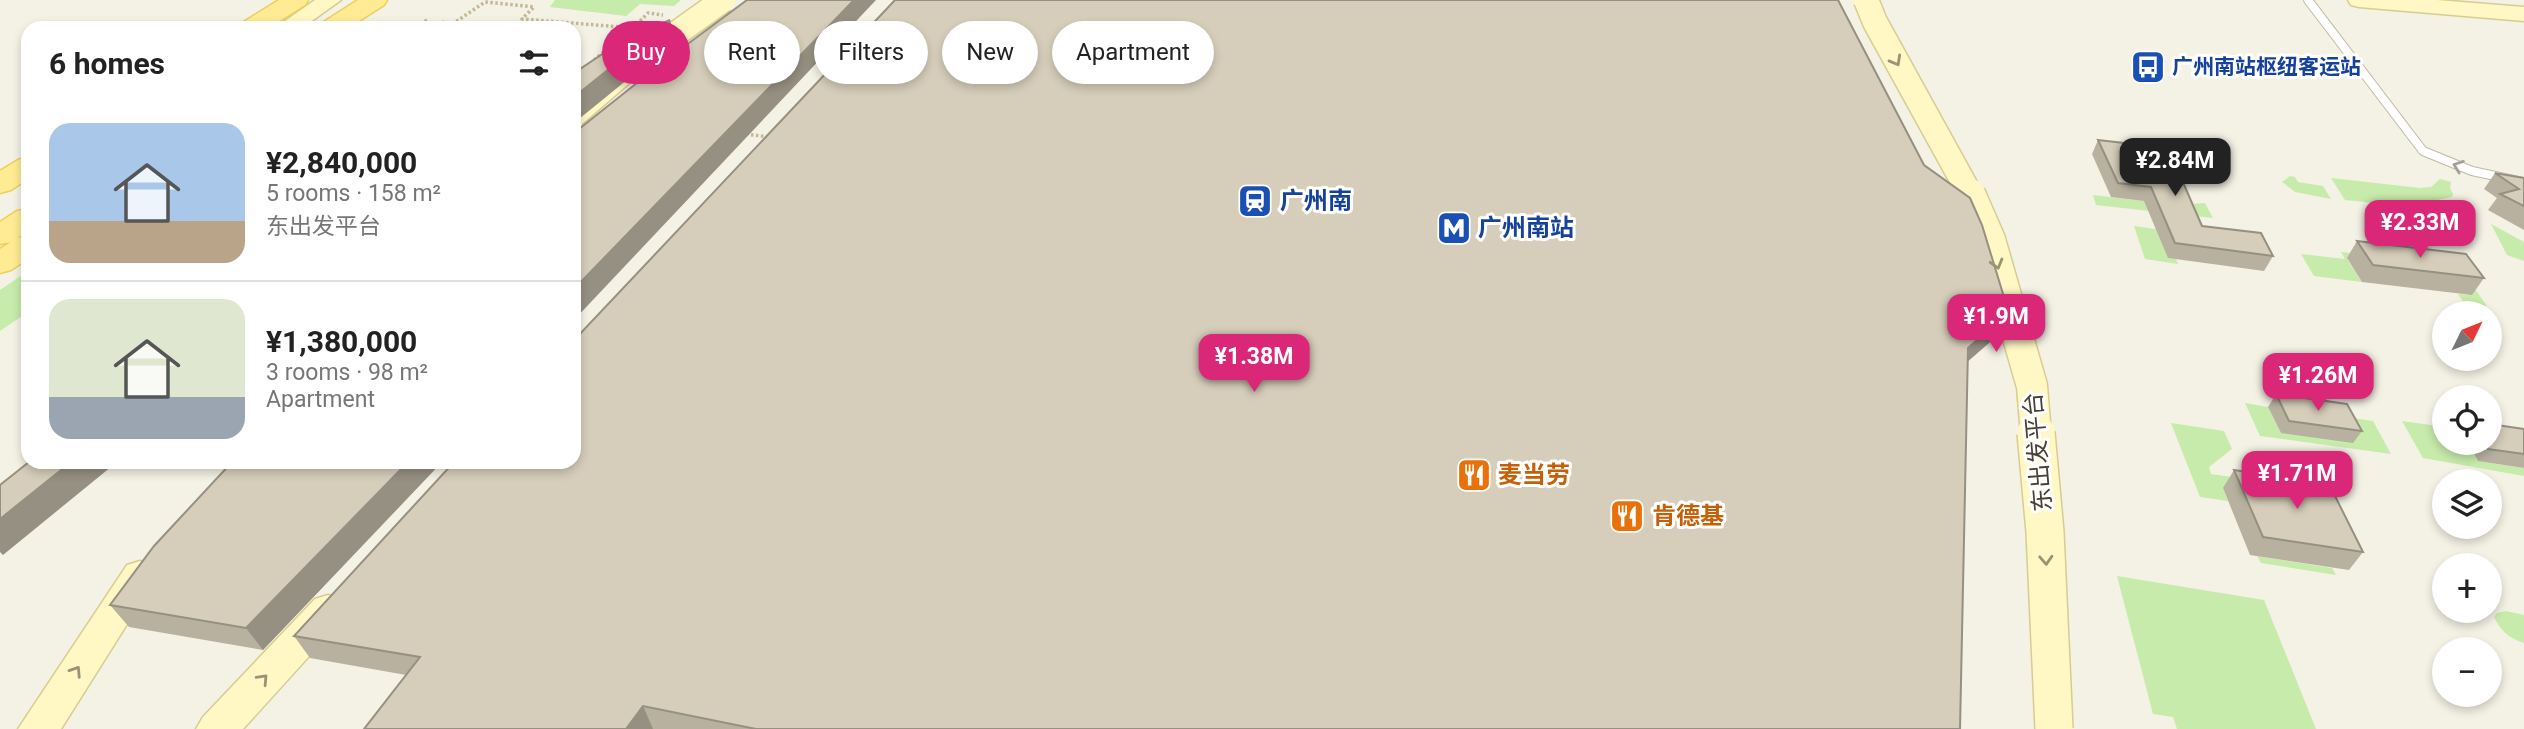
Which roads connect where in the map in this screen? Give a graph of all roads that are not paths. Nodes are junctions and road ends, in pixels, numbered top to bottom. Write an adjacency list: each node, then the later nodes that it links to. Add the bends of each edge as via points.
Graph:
1 (296, 0): 9 (main road)
2 (375, 0): 8 (main road)
3 (1867, 0): 22 (street, 东出发平台, one-way to 22, bridge, via 1973,199 1990,240 2032,386 2045,532)
4 (2308, 0): 12 (lane, one-way to 4, via 2472,171 2423,151)
5 (2359, 0): 7 (street)
6 (732, 4): 10 (street, via 659,71)
7 (2524, 14)
8 (332, 19)
9 (262, 21)
10 (581, 123)
11 (21, 170): 13 (main road)
12 (2524, 182)
13 (0, 184)
14 (21, 222): 15 (main road)
15 (0, 235)
16 (21, 250): 17 (main road)
17 (0, 263)
18 (160, 548): 20 (street, one-way to 18)
19 (355, 581): 21 (street, one-way to 19)
20 (39, 729)
21 (217, 729)
22 (2054, 729)

